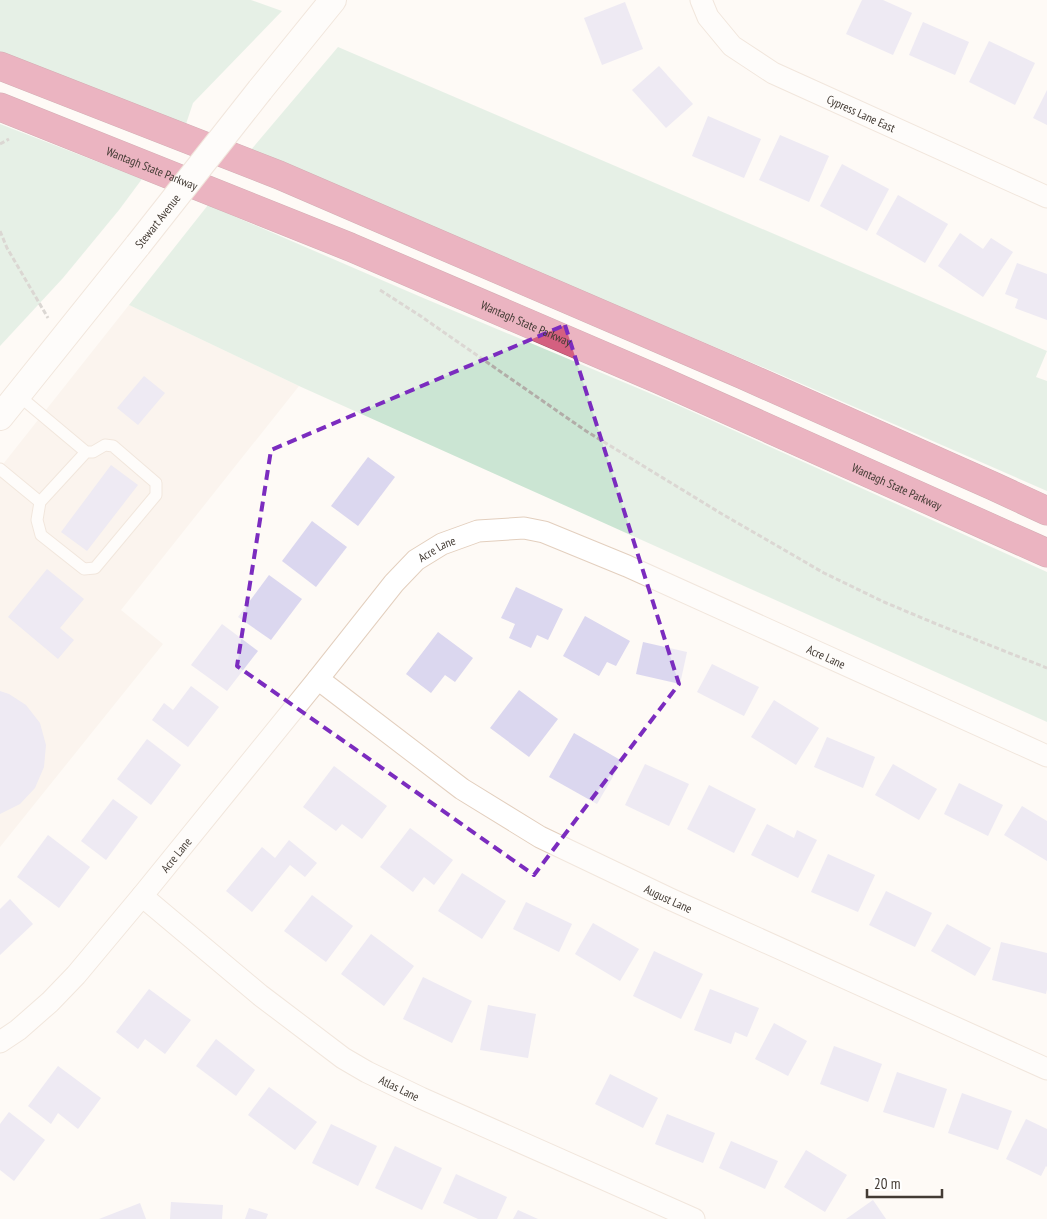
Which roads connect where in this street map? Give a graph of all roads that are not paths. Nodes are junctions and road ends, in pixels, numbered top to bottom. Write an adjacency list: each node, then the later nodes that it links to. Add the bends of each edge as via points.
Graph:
1 (333, 0): 6 (street, Stewart Avenue, bridge)
2 (701, 0): 5 (street, Cypress Lane East, via 708,17 732,46 773,73)
3 (0, 66): 11 (highway, via 279,175 743,375)
4 (0, 108): 12 (highway, Wantagh State Parkway, via 359,251 660,380)
5 (1047, 197)
6 (18, 395): 7 (street, Stewart Avenue); 8 (lane)
7 (0, 417)
8 (86, 452): 10 (lane); 10 (lane, via 105,445 112,446 156,483 156,494 95,568 84,569 41,535 37,520)
9 (0, 469): 10 (lane)
10 (40, 502)
11 (1047, 511)
12 (1047, 553)
13 (318, 679): 14 (street, Acre Lane, via 416,560 442,544 478,531 524,528 544,532 627,566); 15 (street, Acre Lane); 17 (street, August Lane, via 462,789 540,837)
14 (1047, 756)
15 (142, 896): 16 (street, Acre Lane, via 50,1002); 18 (street, Atlas Lane, via 260,995 343,1058 421,1098)
16 (0, 1042)
17 (1047, 1069)
18 (694, 1219)

